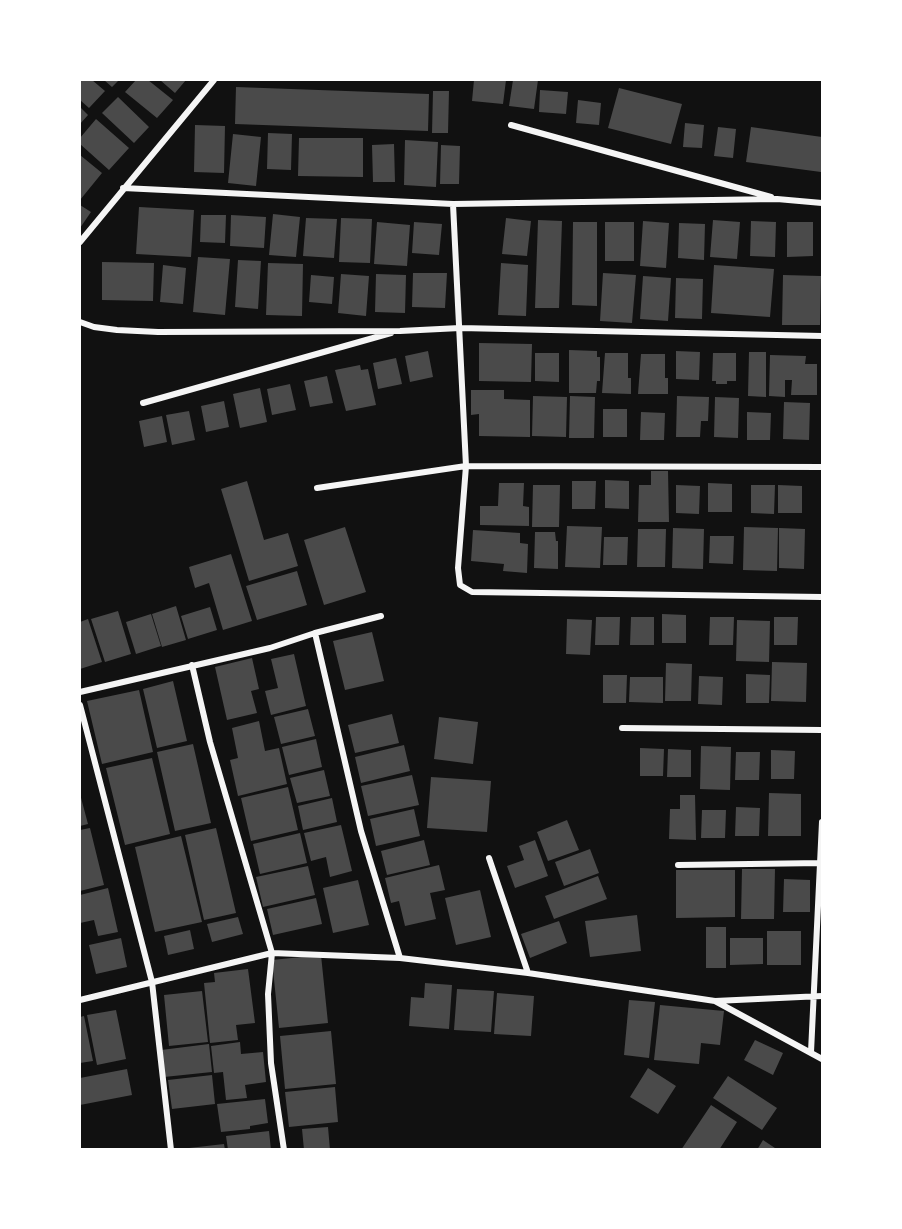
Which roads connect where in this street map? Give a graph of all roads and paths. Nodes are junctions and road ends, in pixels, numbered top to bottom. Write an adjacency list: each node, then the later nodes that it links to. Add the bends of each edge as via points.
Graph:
1 (214, 80): 3 (street)
2 (511, 125): 4 (street)
3 (123, 189): 6 (street); 7 (street)
4 (777, 199): 5 (street); 6 (street)
5 (822, 203)
6 (453, 204): 9 (street)
7 (80, 243)
8 (80, 322): 10 (street, via 117,330 158,332)
9 (460, 328): 10 (street); 11 (street); 13 (street)
10 (400, 331): 12 (street)
11 (822, 336)
12 (143, 403)
13 (466, 466): 14 (street); 15 (street); 16 (street, via 458,579 460,585 472,592)
14 (822, 467)
15 (317, 488)
16 (822, 597)
17 (381, 616): 18 (street)
18 (315, 633): 19 (street, via 270,648); 29 (street, via 361,831)
19 (192, 665): 20 (street); 28 (street, via 210,742)
20 (80, 692)
21 (80, 705): 31 (street)
22 (622, 728): 23 (street)
23 (822, 730)
24 (822, 822): 26 (street)
25 (489, 858): 30 (street)
26 (821, 863): 27 (street); 33 (street)
27 (678, 865)
28 (272, 953): 29 (street); 31 (street); 39 (street, via 268,994 271,1063)
29 (400, 958): 30 (street)
30 (528, 973): 35 (street)
31 (152, 982): 34 (street); 38 (street)
32 (822, 996): 33 (street)
33 (814, 997): 35 (street); 36 (street)
34 (80, 1000)
35 (715, 1001): 36 (street)
36 (811, 1053): 37 (street)
37 (822, 1059)
38 (171, 1149)
39 (284, 1149)

